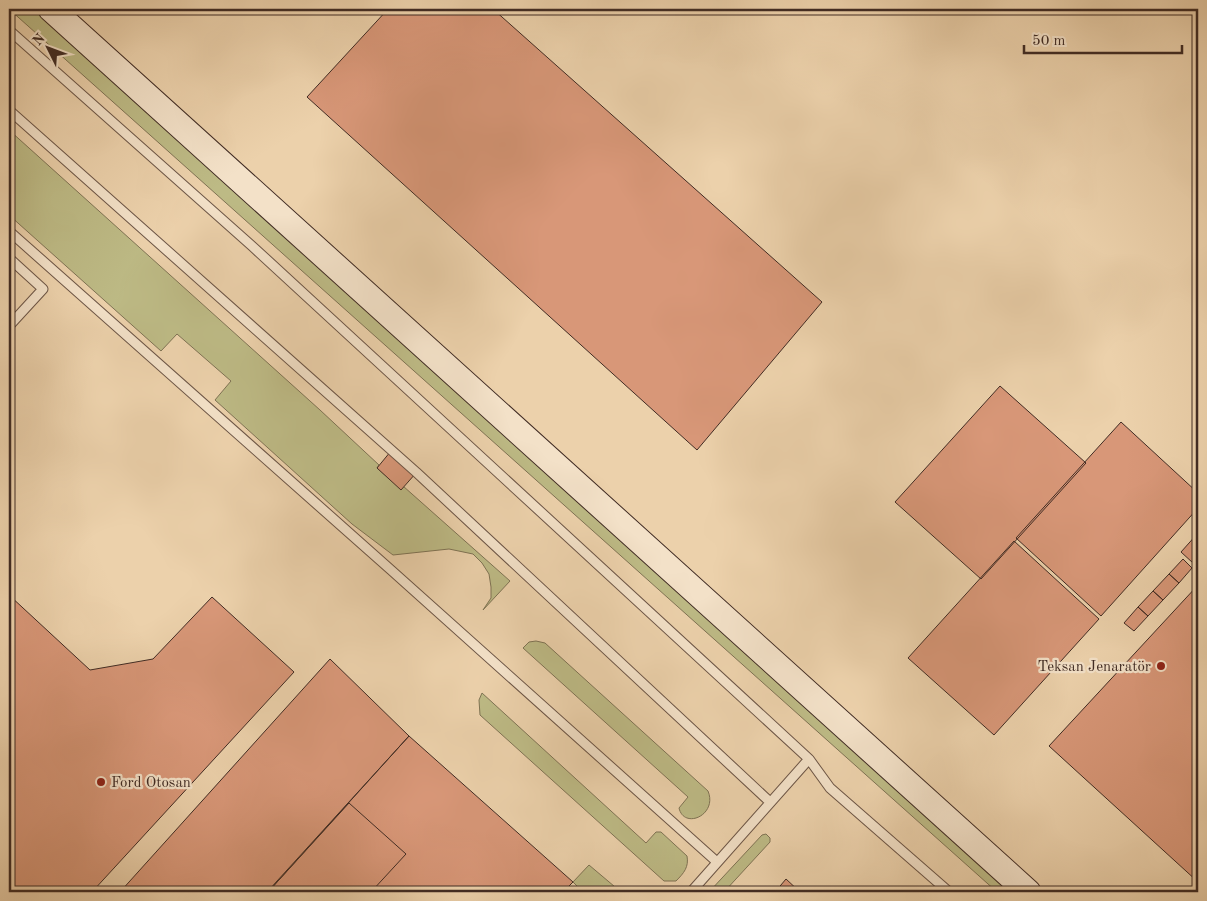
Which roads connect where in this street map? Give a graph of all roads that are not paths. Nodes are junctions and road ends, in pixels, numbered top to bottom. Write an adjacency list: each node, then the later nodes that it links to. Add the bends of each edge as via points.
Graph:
1 (51, 9): 12 (street)
2 (9, 30): 7 (lane, via 252,246)
3 (9, 110): 8 (lane, via 416,472)
4 (9, 231): 9 (lane)
5 (9, 258): 6 (lane, via 43,289)
6 (9, 326)
7 (809, 759): 8 (lane); 11 (lane, via 830,788)
8 (770, 802): 9 (lane)
9 (718, 862): 10 (lane)
10 (691, 892)
11 (949, 892)
12 (1028, 892)

